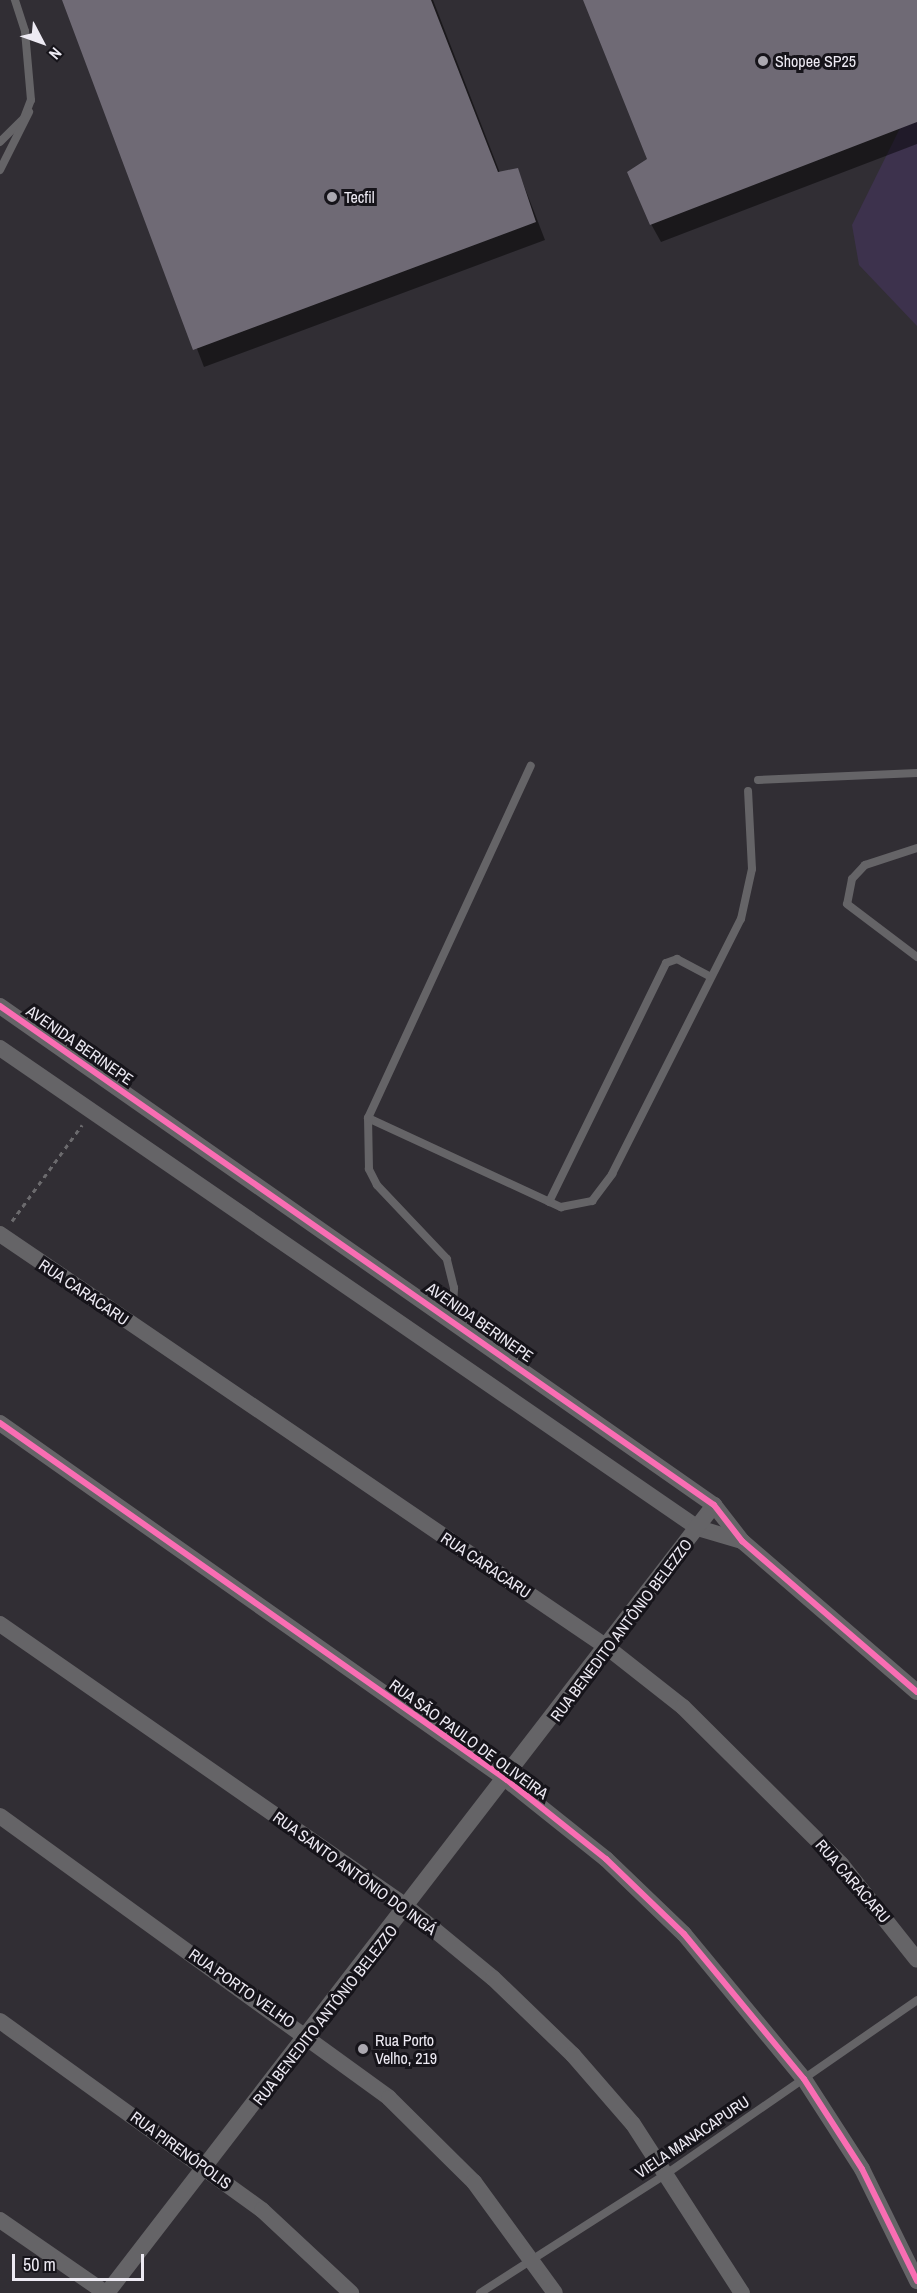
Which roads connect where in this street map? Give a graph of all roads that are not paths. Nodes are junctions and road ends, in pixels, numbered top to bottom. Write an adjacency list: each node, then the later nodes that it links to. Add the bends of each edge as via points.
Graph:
1 (15, 0): 2 (lane, via 25,31)
2 (31, 100): 3 (lane, via 19,124); 4 (lane, via 28,124)
3 (0, 142)
4 (0, 170)
5 (531, 766): 14 (lane)
6 (917, 773): 7 (lane)
7 (758, 780)
8 (748, 791): 11 (lane, via 752,869 741,919)
9 (917, 848): 10 (lane, via 865,865 852,879 847,904)
10 (917, 957)
11 (711, 977): 15 (lane, via 612,1174 592,1201 577,1207); 15 (lane, via 677,959 666,963)
12 (0, 1006): 17 (street, AVENIDA BERINEPE)
13 (0, 1048): 20 (street, AVENIDA BERINEPE)
14 (368, 1118): 15 (lane); 17 (lane, via 368,1161 377,1185 447,1258 454,1288)
15 (549, 1202)
16 (1, 1235): 23 (street, RUA CARACARU)
17 (452, 1318): 19 (street, AVENIDA BERINEPE)
18 (0, 1423): 25 (street, RUA SÃO PAULO DE OLIVEIRA)
19 (714, 1505): 20 (street, RUA BENEDITO ANTÔNIO BELEZZO); 21 (street, AVENIDA BERINEPE)
20 (698, 1528): 21 (street, AVENIDA BERINEPE); 23 (street, RUA BENEDITO ANTÔNIO BELEZZO)
21 (742, 1541): 24 (street, AVENIDA BERINEPE)
22 (0, 1624): 27 (street, RUA SANTO ANTÔNIO DO INGÁ)
23 (608, 1648): 25 (street, RUA BENEDITO ANTÔNIO BELEZZO); 28 (street, RUA CARACARU, via 683,1707 766,1785 841,1864)
24 (917, 1692)
25 (507, 1780): 27 (street, RUA BENEDITO ANTÔNIO BELEZZO); 32 (street, RUA SÃO PAULO DE OLIVEIRA, via 606,1859 684,1934)
26 (0, 1816): 31 (street, RUA PORTO VELHO)
27 (408, 1908): 31 (street, RUA BENEDITO ANTÔNIO BELEZZO); 34 (street, RUA SANTO ANTÔNIO DO INGÁ, via 573,2055)
28 (917, 1960)
29 (917, 2000): 32 (lane, VIELA MANACAPURU)
30 (0, 2021): 33 (street, RUA PIRENÓPOLIS)
31 (309, 2036): 33 (street, RUA BENEDITO ANTÔNIO BELEZZO); 36 (street, RUA PORTO VELHO, via 422,2128 474,2182)
32 (804, 2079): 34 (lane, VIELA MANACAPURU); 37 (street, RUA SÃO PAULO DE OLIVEIRA, via 862,2169)
33 (206, 2167): 38 (street, RUA BENEDITO ANTÔNIO BELEZZO); 39 (street, RUA PIRENÓPOLIS)
34 (669, 2172): 36 (lane, VIELA MANACAPURU); 42 (street, RUA SANTO ANTÔNIO DO INGÁ)
35 (0, 2220): 38 (street)
36 (532, 2258): 40 (lane, VIELA MANACAPURU); 41 (street, RUA PORTO VELHO)
37 (917, 2281)
38 (107, 2293)
39 (351, 2293)
40 (480, 2293)
41 (555, 2293)
42 (742, 2293)

